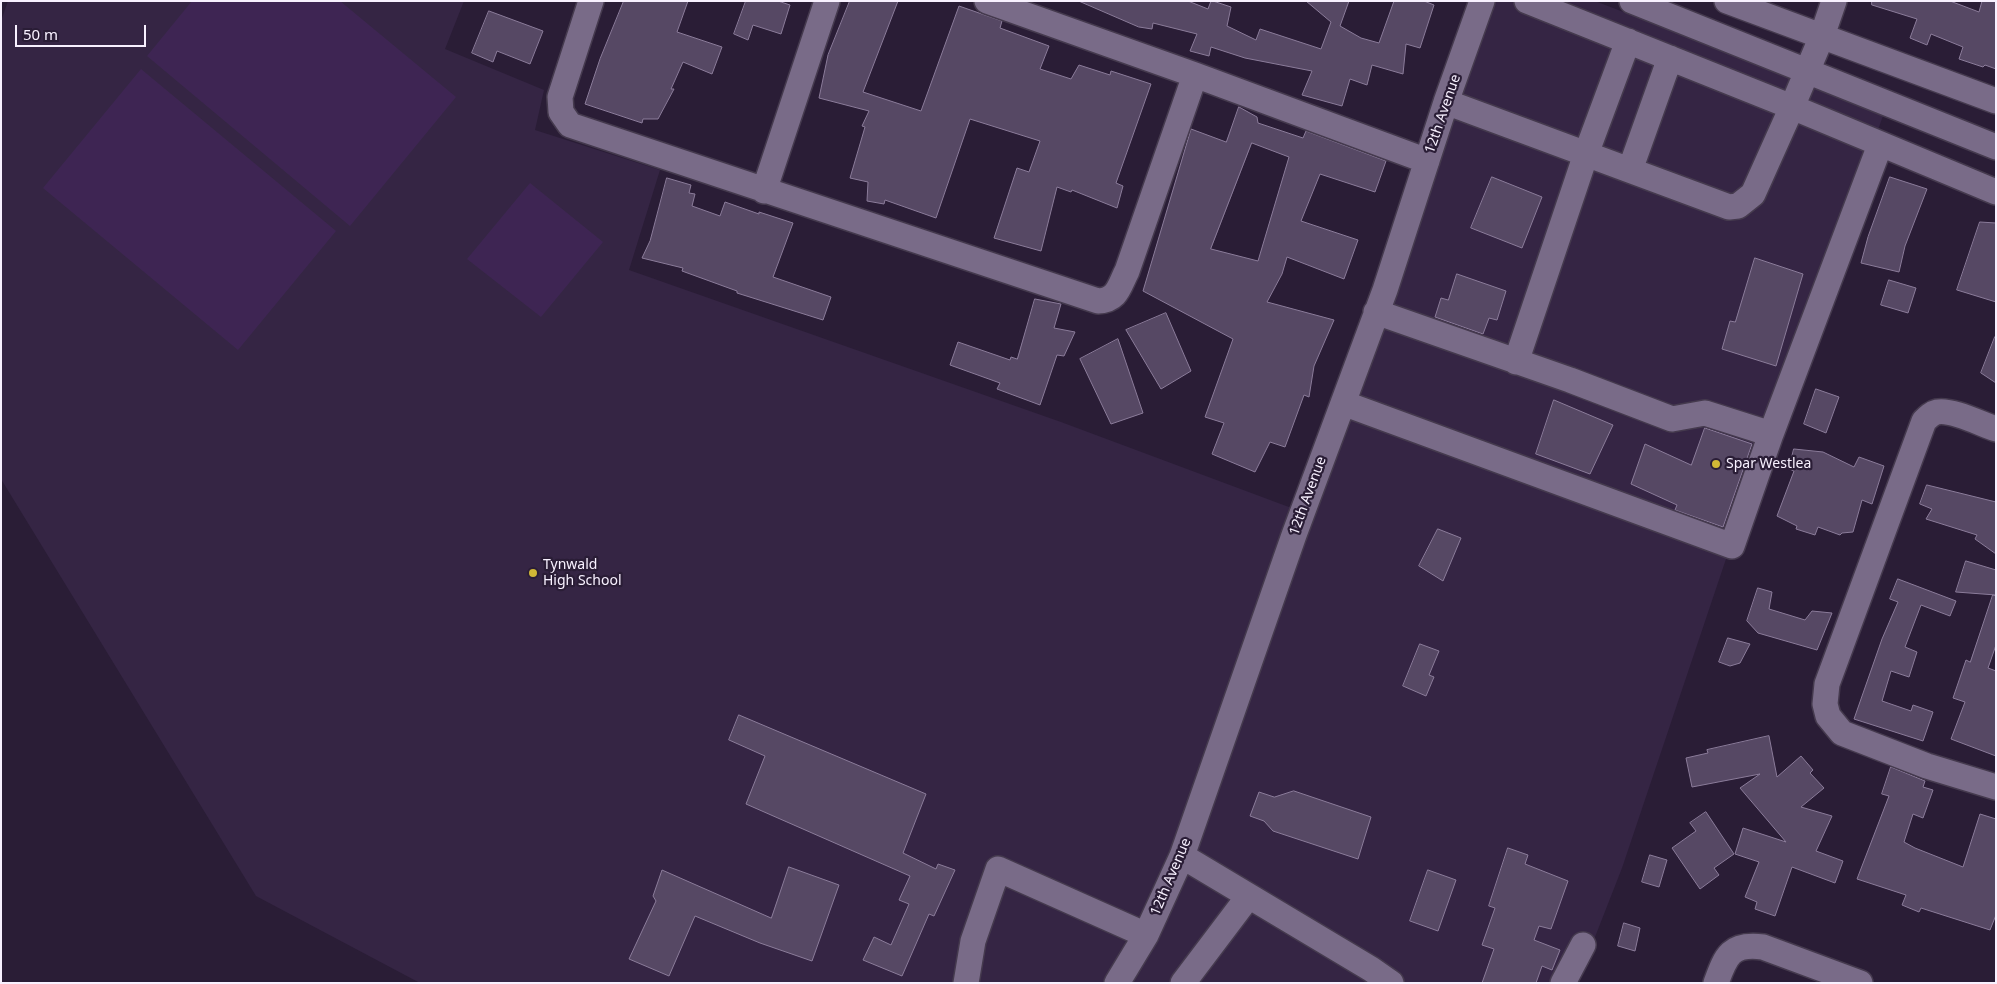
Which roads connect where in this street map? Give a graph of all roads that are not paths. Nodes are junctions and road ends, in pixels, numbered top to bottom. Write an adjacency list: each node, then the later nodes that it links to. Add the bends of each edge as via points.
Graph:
1 (592, 1): 22 (street, via 560,97 561,112 570,125)
2 (827, 1): 22 (street)
3 (987, 1): 13 (street)
4 (1482, 1): 15 (street, 12th Avenue)
5 (1527, 1): 10 (street)
6 (1632, 1): 12 (street)
7 (1728, 1): 9 (street)
8 (1834, 1): 9 (street)
9 (1822, 36): 12 (street); 14 (street)
10 (1628, 41): 11 (street); 19 (street)
11 (1670, 58): 16 (street); 21 (street)
12 (1806, 72): 16 (street); 18 (street)
13 (1195, 74): 20 (street); 22 (street, via 1127,270 1114,296 1106,301)
14 (1996, 101)
15 (1446, 102): 19 (street); 20 (street, 12th Avenue)
16 (1792, 107): 17 (street); 21 (street, via 1753,194 1738,206 1729,207)
17 (1880, 144): 23 (street); 28 (street)
18 (1996, 147)
19 (1586, 154): 21 (street); 25 (street)
20 (1427, 161): 24 (street, 12th Avenue)
21 (1630, 170)
22 (764, 191)
23 (1996, 192)
24 (1376, 312): 25 (street); 26 (street, 12th Avenue)
25 (1516, 362): 28 (street, via 1672,419 1705,413)
26 (1342, 403): 28 (street, via 1732,546); 30 (street, 12th Avenue)
27 (1996, 429): 29 (street, via 1949,412 1932,414 1924,421 1827,684 1825,704 1828,716 1842,733 1927,766)
28 (1771, 434)
29 (1996, 787)
30 (1182, 856): 31 (street); 32 (street, 12th Avenue)
31 (1248, 897): 34 (street); 37 (street)
32 (1146, 935): 35 (street, via 998,870 973,941); 36 (street, 12th Avenue)
33 (1583, 945): 38 (street)
34 (1374, 978)
35 (966, 983)
36 (1117, 983)
37 (1183, 983)
38 (1563, 983)
39 (1716, 983): 40 (street, via 1725,959 1734,950 1749,946 1763,947)
40 (1860, 983)

